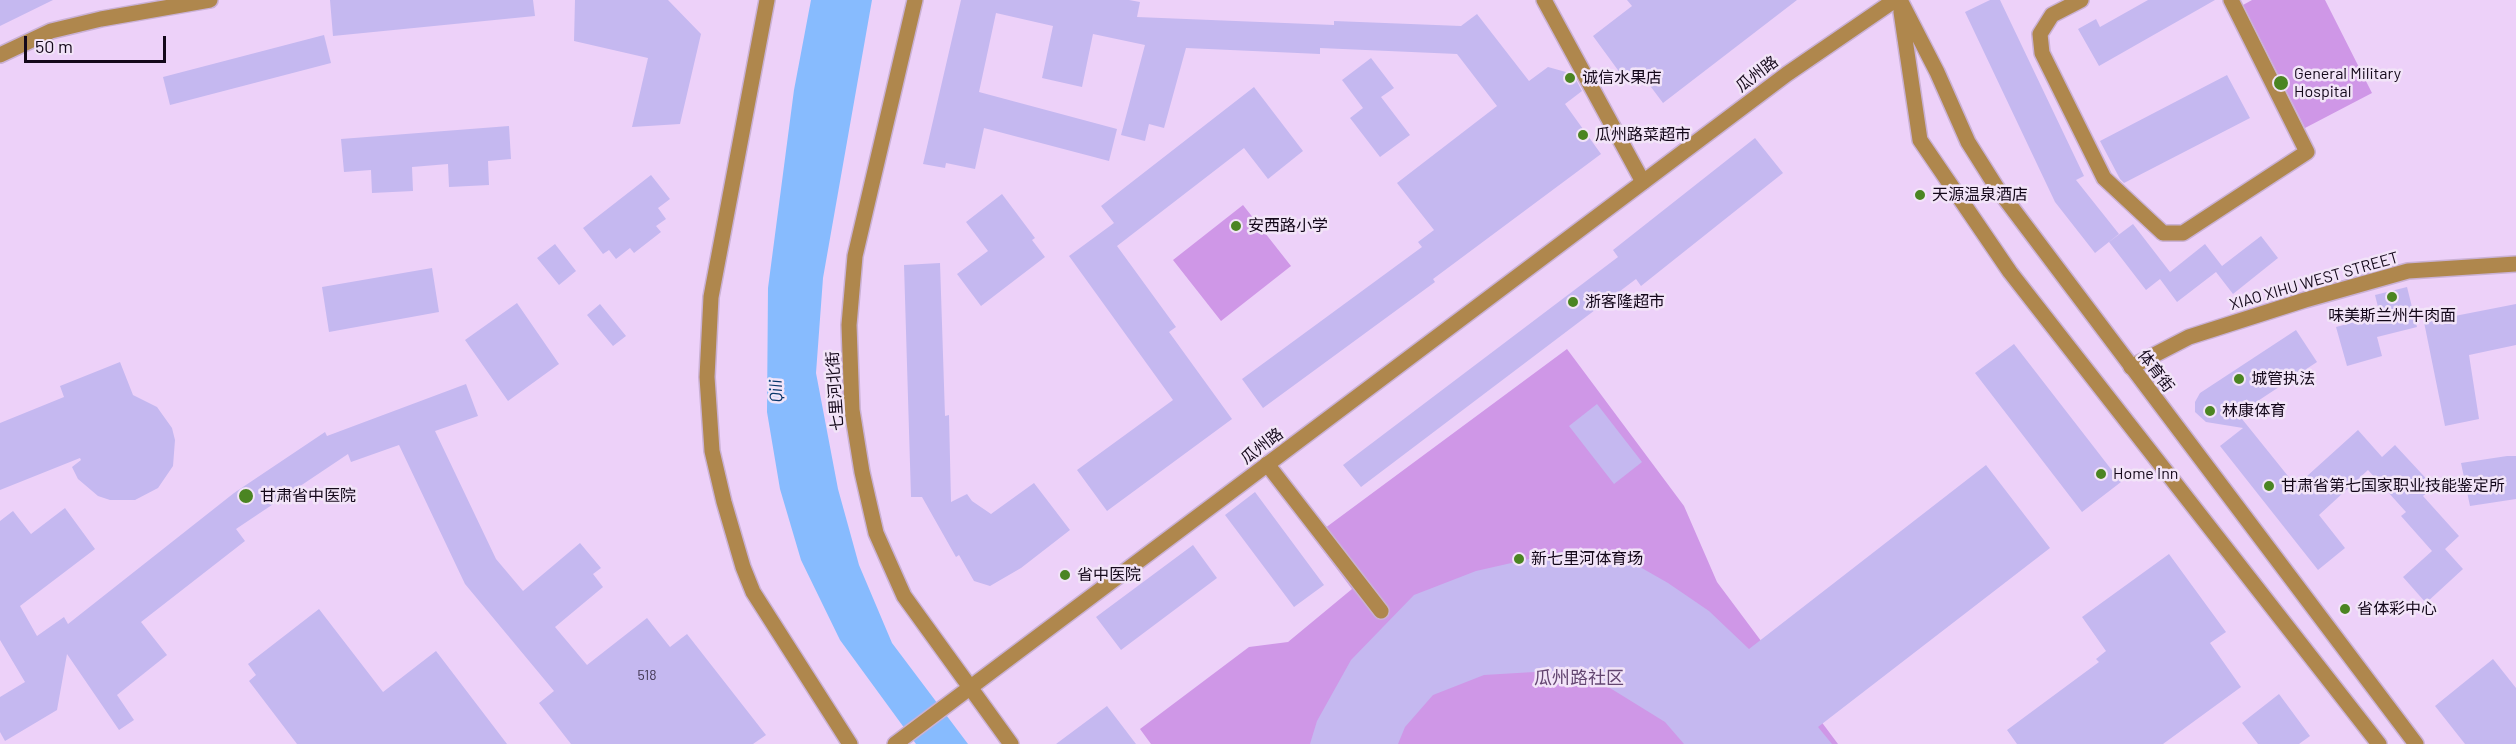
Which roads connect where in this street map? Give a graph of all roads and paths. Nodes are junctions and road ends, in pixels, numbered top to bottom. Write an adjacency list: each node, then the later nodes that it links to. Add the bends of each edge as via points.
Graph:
1 (210, 0): 8 (street, via 51,31)
2 (767, 0): 16 (street, via 711,297 707,377 712,451 753,592)
3 (915, 0): 14 (street, 七里河北街, via 855,256 849,325 852,410 861,472 876,533 904,596)
4 (1544, 0): 9 (street)
5 (1898, 0): 9 (street, 瓜州路, via 1786,74); 11 (street, 体育街, via 1968,142 1997,188); 18 (street, via 1920,140 2010,272)
6 (2081, 0): 7 (street, via 2052,15 2040,34 2042,53 2104,178 2163,233 2183,233 2307,152)
7 (2231, 0)
8 (0, 55)
9 (1643, 182): 12 (street, 瓜州路)
10 (2516, 264): 11 (street, XIAO XIHU WEST STREET, via 2408,271 2189,337)
11 (2131, 367): 19 (street, 体育街)
12 (1267, 464): 13 (street); 14 (street, 瓜州路)
13 (1381, 611)
14 (970, 688): 15 (street, 瓜州路); 17 (street, 七里河北街)
15 (898, 741)
16 (850, 744)
17 (1011, 744)
18 (2379, 744)
19 (2416, 744)

